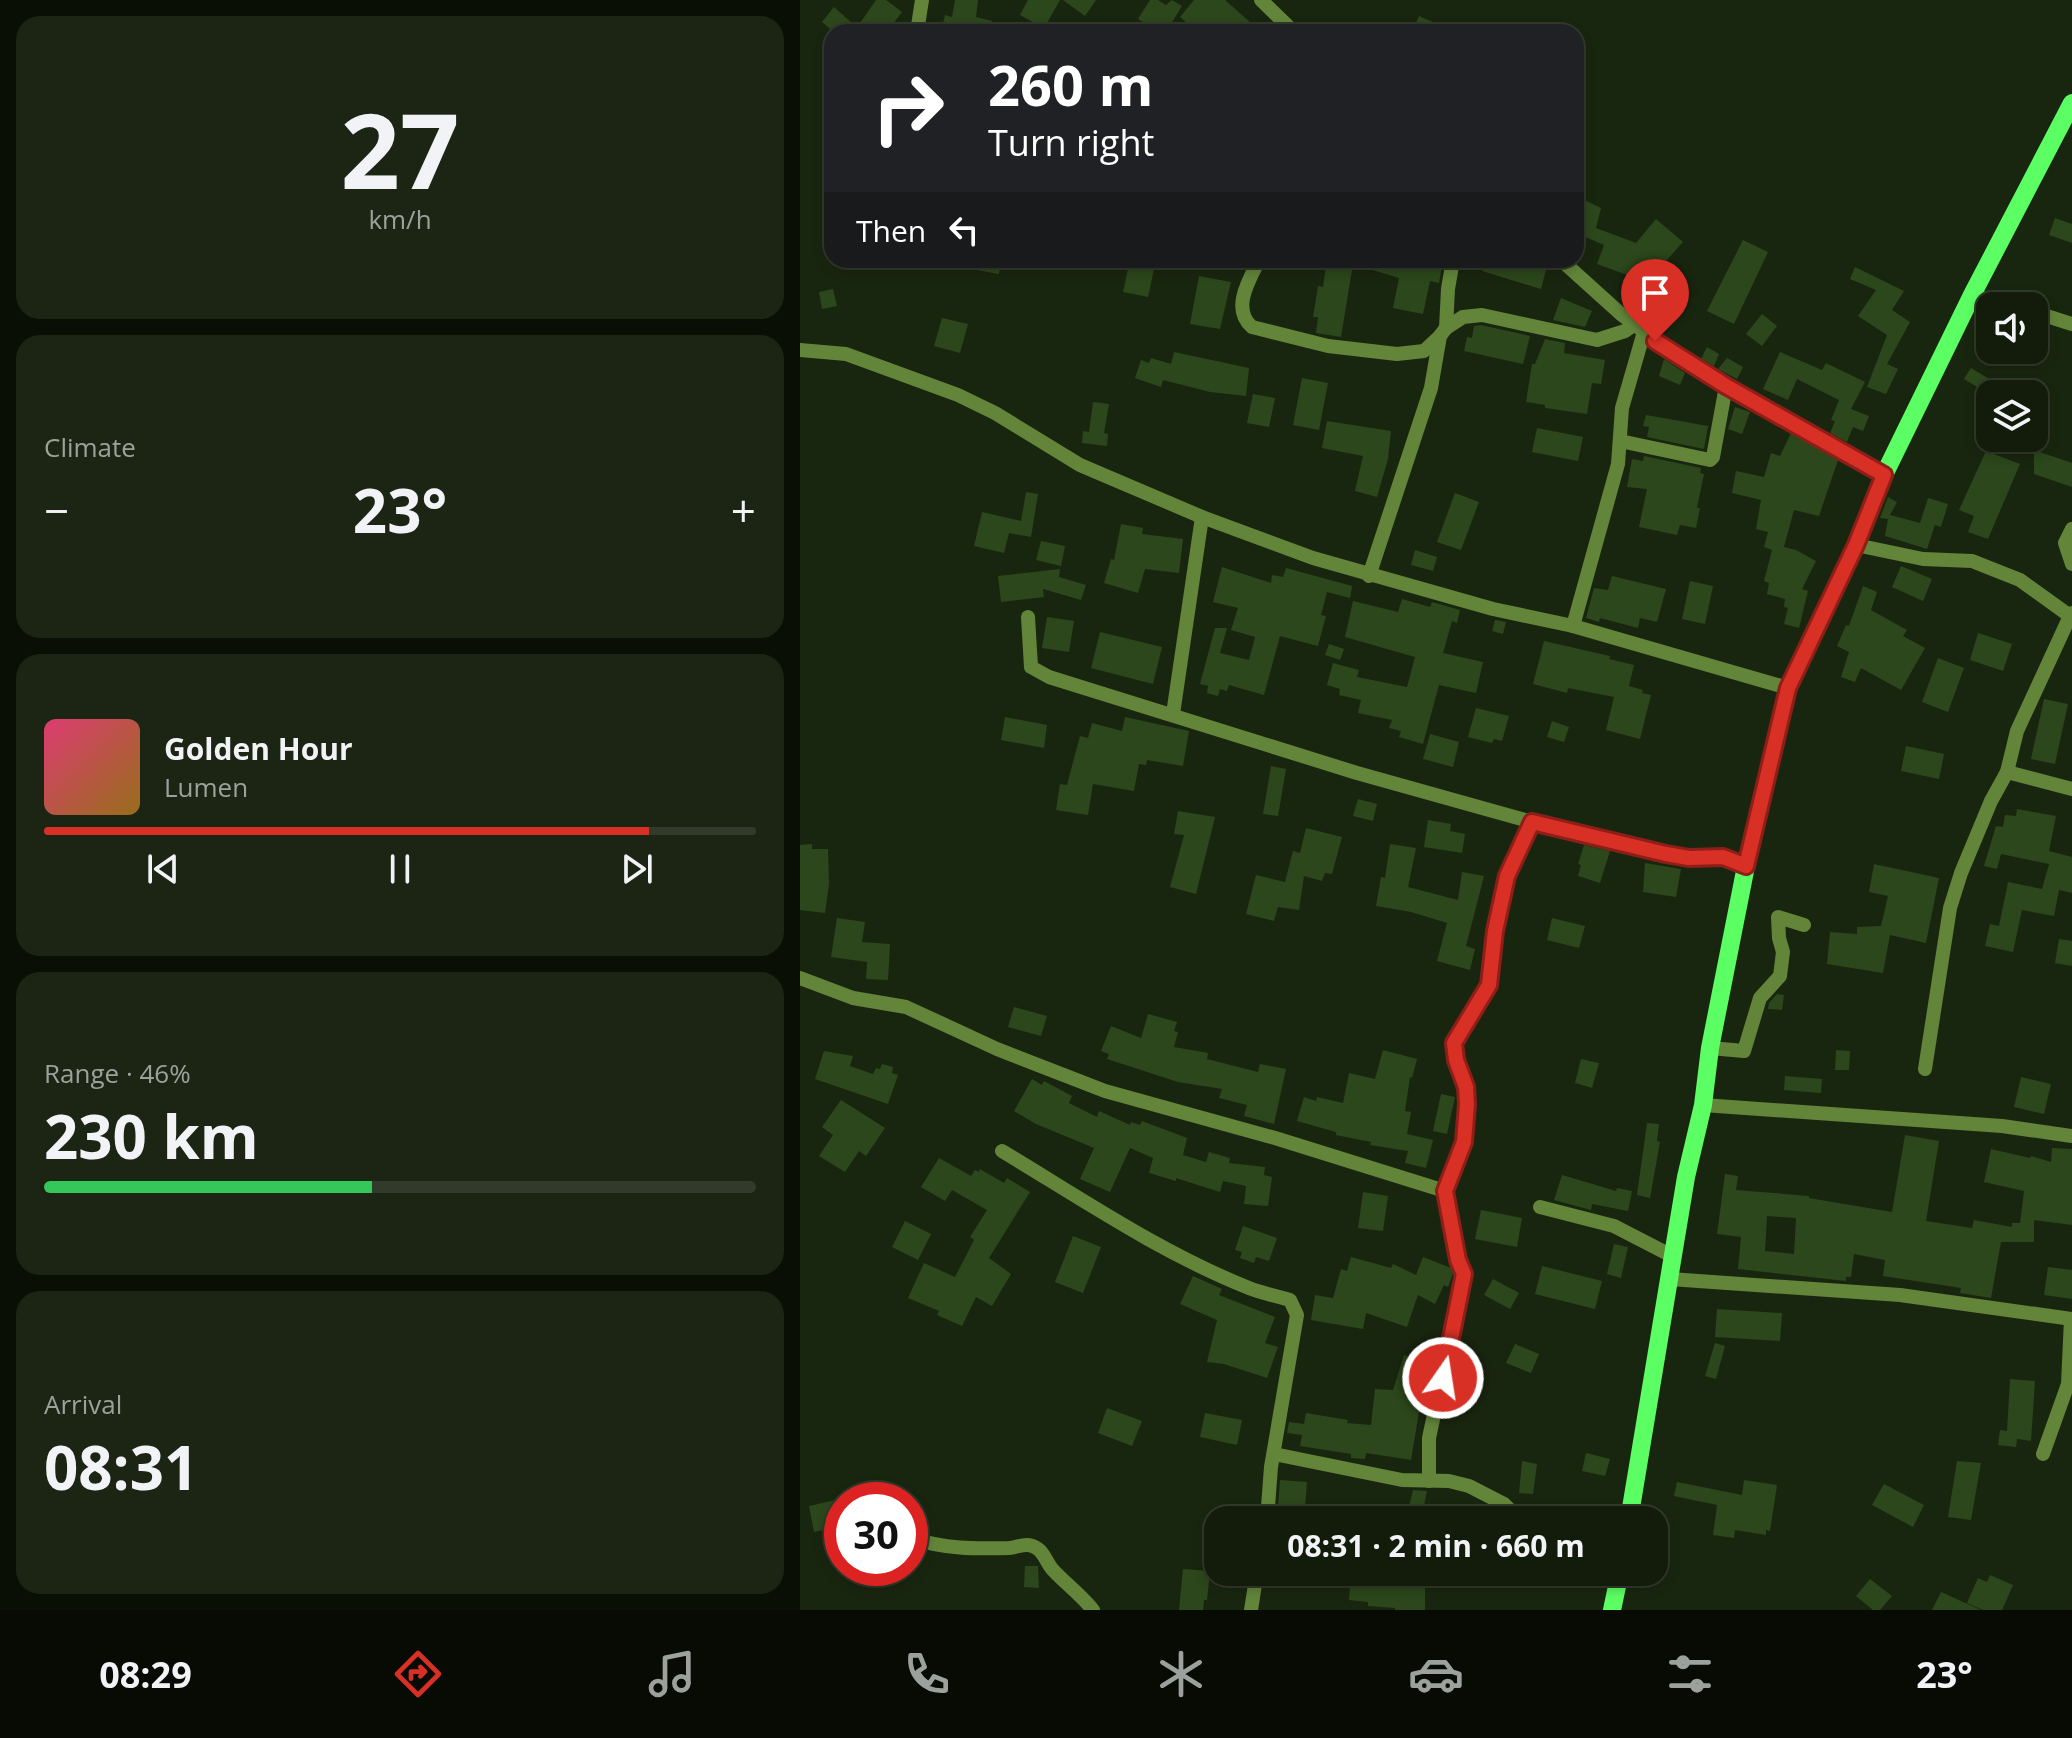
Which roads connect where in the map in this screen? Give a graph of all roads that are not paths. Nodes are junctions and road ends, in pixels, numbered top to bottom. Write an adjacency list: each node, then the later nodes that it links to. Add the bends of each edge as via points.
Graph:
1 (922, 0): 3 (street)
2 (1261, 0): 4 (street)
3 (918, 24)
4 (1286, 24)
5 (2072, 103): 9 (main road)
6 (1255, 268): 16 (street, via 1243,303 1252,327 1328,346)
7 (1452, 268): 14 (street)
8 (1570, 268): 13 (street)
9 (1972, 295): 10 (street); 20 (main road)
10 (1976, 296)
11 (2048, 316): 12 (street)
12 (2072, 324)
13 (1640, 328): 14 (street, via 1597,340 1482,315 1463,317); 18 (street); 19 (street)
14 (1443, 332): 16 (street, via 1424,351); 17 (street)
15 (800, 350): 21 (street, via 846,354 977,402 1080,465)
16 (1409, 354): 17 (street)
17 (1434, 374): 25 (street)
18 (1726, 386): 19 (street, via 1710,460); 20 (street)
19 (1620, 441): 28 (street)
20 (1884, 475): 23 (main road)
21 (1202, 517): 25 (street); 30 (street)
22 (2072, 529): 24 (street, via 2065,543)
23 (1856, 545): 26 (street, via 1923,559 1972,561 2020,580); 29 (main road)
24 (2072, 564)
25 (1369, 576): 28 (street)
26 (2071, 614): 31 (street, via 2017,731)
27 (1028, 617): 30 (street, via 1029,660 1036,672)
28 (1573, 626): 29 (street)
29 (1788, 688): 34 (main road)
30 (1173, 714): 33 (street)
31 (2007, 772): 32 (street); 38 (street, via 1950,908)
32 (2072, 789)
33 (1532, 822): 34 (street, via 1666,854 1723,857); 42 (street, via 1507,876 1489,985 1454,1043 1467,1104 1464,1142)
34 (1746, 866): 37 (main road)
35 (1804, 925): 37 (street, via 1778,917 1780,976 1760,998 1744,1051)
36 (800, 978): 42 (street, via 853,998 906,1007 1105,1091)
37 (1710, 1048): 39 (main road)
38 (1925, 1069)
39 (1703, 1105): 40 (street, via 2002,1126); 44 (main road)
40 (2072, 1136)
41 (1002, 1151): 47 (street, via 1198,1266 1290,1300 1297,1315)
42 (1445, 1191): 49 (street, via 1464,1274 1429,1438)
43 (1540, 1207): 44 (street, via 1614,1226)
44 (1674, 1257): 45 (main road)
45 (1670, 1279): 46 (street, via 1900,1295); 52 (main road)
46 (2071, 1319): 48 (street, via 2068,1384)
47 (1274, 1454): 49 (street); 50 (street)
48 (2043, 1454)
49 (1429, 1481): 51 (street, via 1481,1491)
50 (1268, 1506)
51 (1506, 1506)
52 (1631, 1506)
53 (928, 1543): 56 (street, via 983,1550 1022,1544 1038,1549)
54 (1255, 1586): 57 (street)
55 (1617, 1586): 58 (main road)
56 (1093, 1610)
57 (1251, 1610)
58 (1612, 1610)

